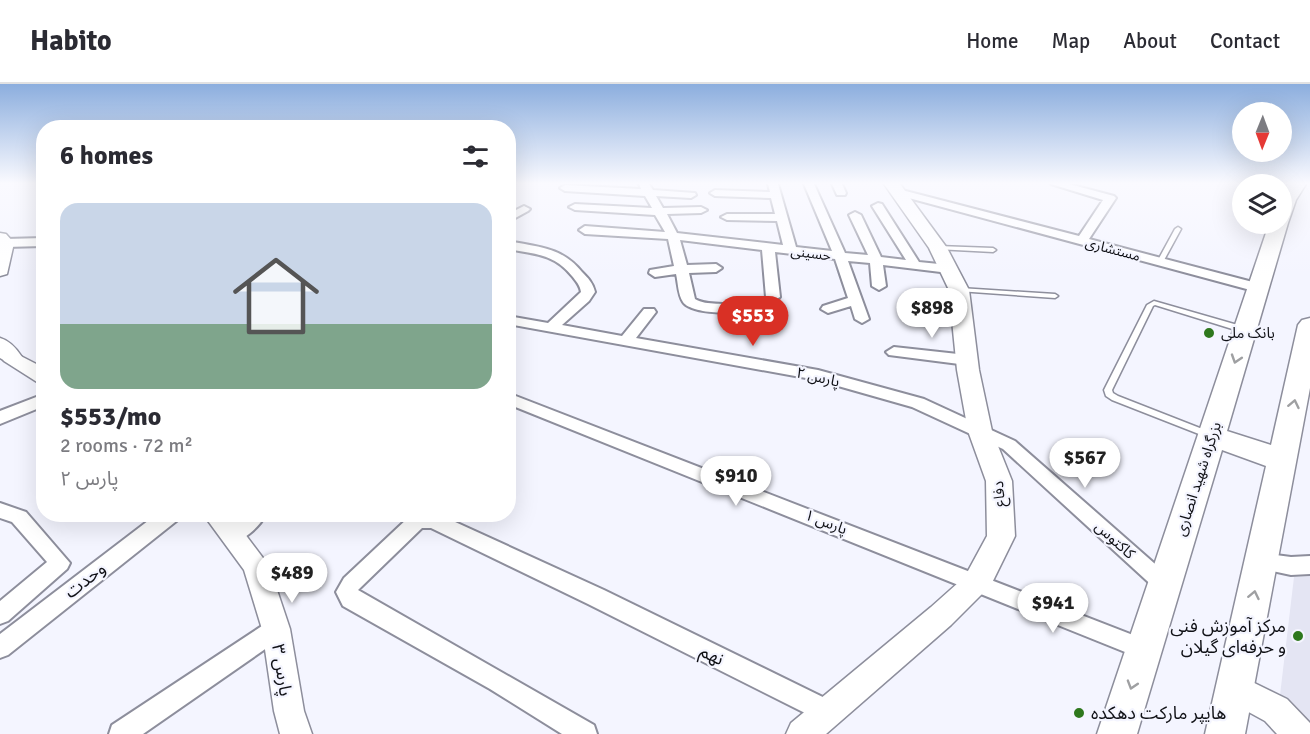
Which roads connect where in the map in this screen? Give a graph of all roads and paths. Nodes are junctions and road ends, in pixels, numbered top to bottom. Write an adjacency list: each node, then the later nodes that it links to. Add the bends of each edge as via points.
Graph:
1 (659, 214): 14 (street)
2 (781, 214): 10 (street)
3 (821, 214): 26 (street)
4 (883, 214): 29 (street)
5 (916, 214): 22 (main road, دفاع)
6 (987, 214): 19 (street, مستشاری)
7 (1099, 214): 19 (street)
8 (855, 215): 27 (street)
9 (727, 217): 10 (street)
10 (782, 218): 24 (street)
11 (1178, 229): 28 (lane)
12 (585, 230): 14 (street, حسینی)
13 (1276, 234): 36 (main road, بزرگراه شهید انصاری)
14 (673, 236): 21 (street, حسینی); 25 (street); 30 (street)
15 (36, 237): 17 (street)
16 (3, 240): 17 (street); 33 (main road)
17 (30, 241): 18 (street)
18 (36, 241)
19 (1082, 241): 28 (street, مستشاری)
20 (516, 247): 46 (street, via 555,254 587,286 584,298)
21 (768, 248): 24 (street, حسینی); 39 (street)
22 (938, 248): 23 (lane); 32 (main road, دفاع)
23 (993, 250)
24 (791, 251): 26 (street, حسینی)
25 (677, 252)
26 (838, 256): 27 (street, حسینی); 40 (street)
27 (876, 260): 29 (street, حسینی); 35 (street)
28 (1160, 261): 36 (street, مستشاری)
29 (915, 265): 32 (street, حسینی)
30 (682, 268): 31 (street); 34 (street); 41 (street, via 692,305)
31 (716, 268)
32 (950, 269): 37 (main road, دفاع)
33 (0, 270)
34 (655, 273)
35 (879, 286)
36 (1259, 288): 47 (main road, بزرگراه شهید انصاری)
37 (959, 290): 38 (lane); 52 (main road, دفاع)
38 (1056, 296)
39 (773, 297)
40 (857, 300): 42 (street); 44 (street)
41 (729, 309)
42 (828, 309)
43 (649, 312): 49 (street)
44 (862, 319)
45 (516, 321): 46 (street, پارس ۲)
46 (551, 328): 49 (street, پارس ۲)
47 (1245, 330): 58 (main road, بزرگراه شهید انصاری, one-way to 58); 58 (lane, via 1154,303 1108,390 1109,394)
48 (1309, 338): 59 (main road, one-way to 48)
49 (626, 341): 57 (street, پارس ۲, via 818,375 918,403)
50 (4, 352): 53 (street)
51 (894, 352): 52 (street)
52 (967, 360): 57 (main road, دفاع)
53 (36, 372)
54 (516, 401): 69 (street, پارس ۱)
55 (36, 402): 56 (street)
56 (0, 418)
57 (980, 430): 69 (main road, دفاع, via 999,481 1001,536); 70 (street, کاکتوس, via 1009,445)
58 (1212, 436): 59 (main road); 70 (main road, بزرگراه شهید انصاری)
59 (1282, 460): 67 (main road)
60 (0, 510): 71 (street, via 20,517 60,563)
61 (161, 522): 73 (street, وحدت)
62 (221, 522): 66 (street, پارس ۳)
63 (248, 522): 66 (street)
64 (418, 522): 79 (street, نهم, via 351,584 347,592 351,599)
65 (437, 522): 76 (street, نهم)
66 (232, 536): 72 (street, پارس ۳, via 256,566)
67 (1261, 561): 68 (street); 75 (main road, one-way to 67)
68 (1310, 565)
69 (977, 582): 74 (street, پارس ۱); 76 (street, دفاع)
70 (1164, 584): 74 (main road, بزرگراه شهید انصاری)
71 (0, 614)
72 (276, 629): 77 (street); 78 (street, پارس ۳)
73 (0, 648)
74 (1143, 649): 81 (main road, بزرگراه شهید انصاری, one-way to 81)
75 (1234, 688): 82 (main road); 83 (street, via 1276,710)
76 (828, 712): 80 (street, دفاع)
77 (121, 734)
78 (296, 734)
79 (585, 734)
80 (802, 734)
81 (1117, 734)
82 (1225, 734)
83 (1299, 734)

